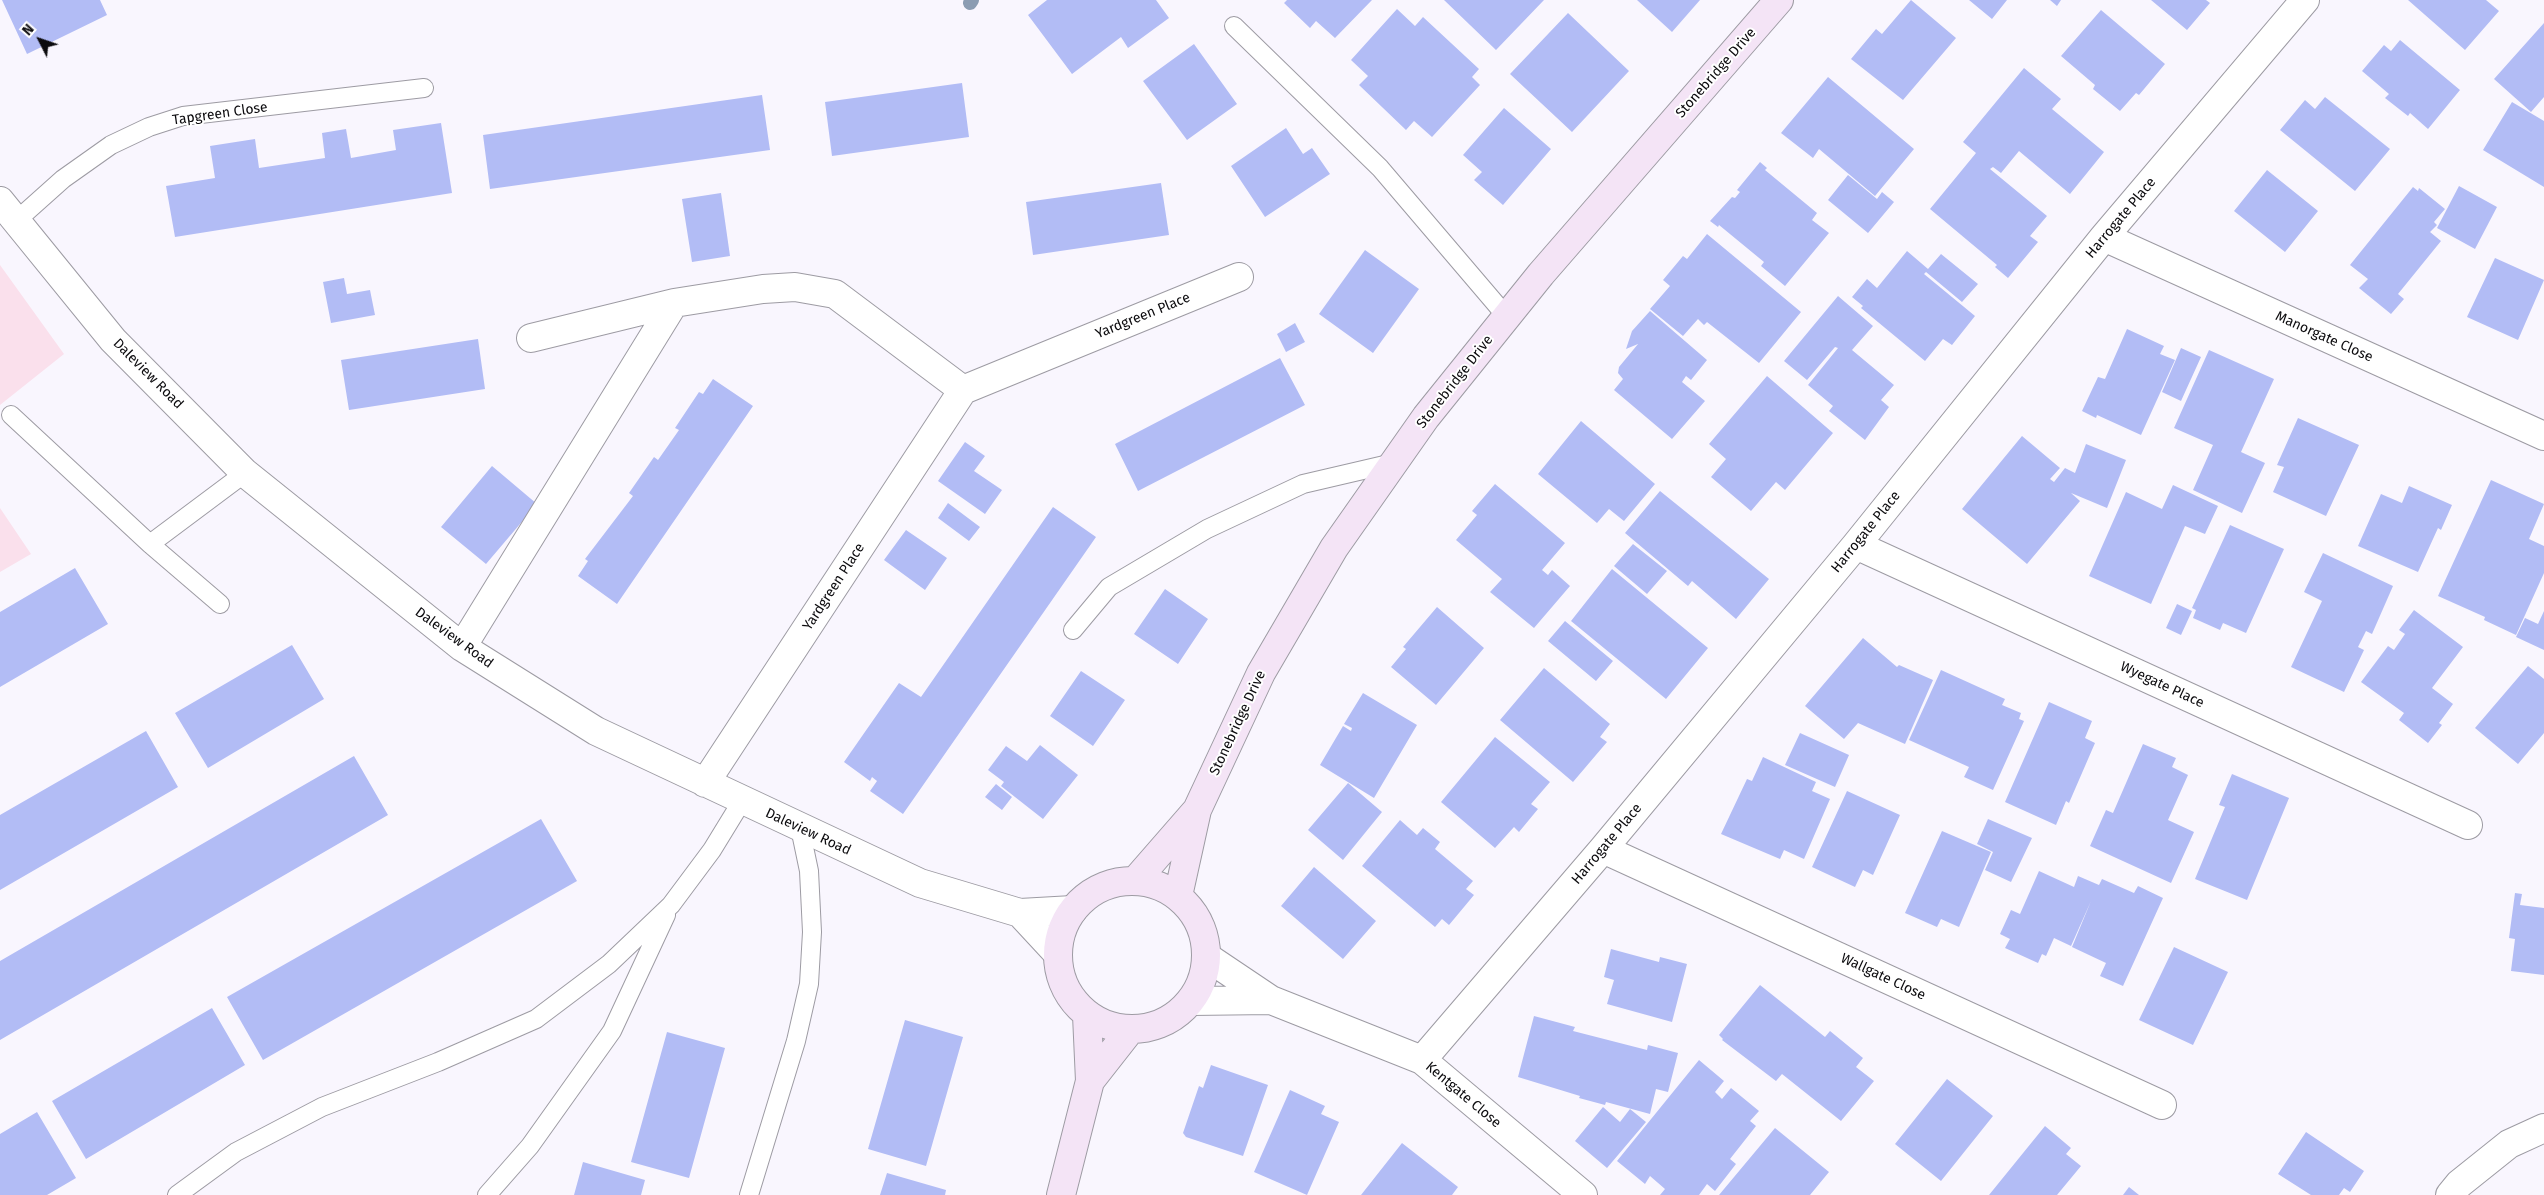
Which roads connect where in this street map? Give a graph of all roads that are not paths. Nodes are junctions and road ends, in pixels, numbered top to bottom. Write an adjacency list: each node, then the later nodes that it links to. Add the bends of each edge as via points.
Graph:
1 (1779, 0): 9 (street, Stonebridge Drive)
2 (2305, 0): 6 (street, Harrogate Place)
3 (1234, 26): 9 (lane, via 1380,168)
4 (424, 88): 5 (lane, Tapgreen Close, via 183,116 111,145)
5 (8, 211): 15 (street, Daleview Road, via 114,340)
6 (2104, 237): 13 (street, Manorgate Close); 17 (street, Harrogate Place)
7 (1239, 276): 11 (street, Yardgreen Place)
8 (674, 303): 10 (street); 11 (street, via 795,287 835,294); 20 (street)
9 (1507, 317): 14 (street, Stonebridge Drive)
10 (531, 338)
11 (963, 390): 21 (street, Yardgreen Place)
12 (11, 415): 16 (lane)
13 (2544, 436)
14 (1393, 463): 19 (lane, via 1303,484 1207,530 1109,587); 23 (street, Stonebridge Drive, via 1334,548 1260,673)
15 (245, 473): 16 (lane); 20 (street, Daleview Road)
16 (150, 544): 18 (lane)
17 (1856, 545): 24 (street, Wyegate Place); 26 (street, Harrogate Place)
18 (220, 604)
19 (1073, 630)
20 (462, 647): 21 (street, Daleview Road, via 596,731)
21 (705, 783): 22 (street, Daleview Road)
22 (742, 801): 25 (street, Daleview Road); 29 (lane, via 712,850)
23 (1197, 810): 27 (street, Stonebridge Drive); 28 (street, Stonebridge Drive)
24 (2468, 825)
25 (800, 828): 31 (street, Daleview Road, via 920,883); 45 (lane, via 809,871 812,932 809,984 796,1041)
26 (1603, 849): 38 (street, Harrogate Place); 40 (street, Wallgate Close)
27 (1135, 881): 28 (street, via 1157,885); 30 (street, via 1100,888)
28 (1178, 896): 33 (street, via 1200,923)
29 (670, 905): 43 (lane, via 609,964 536,1019 322,1107 236,1152); 44 (lane, via 612,1031 530,1146)
30 (1073, 910): 31 (street, Daleview Road); 32 (street, via 1062,930)
31 (1020, 912): 32 (street)
32 (1058, 954): 36 (street, via 1065,988)
33 (1207, 957): 34 (street, Kentgate Close); 35 (street, via 1203,980)
34 (1271, 1000): 35 (street, Kentgate Close); 38 (street, Kentgate Close)
35 (1192, 1001): 37 (street, via 1165,1023)
36 (1087, 1015): 37 (street, via 1100,1023); 39 (street)
37 (1130, 1030): 39 (street)
38 (1422, 1060): 42 (street, Kentgate Close)
39 (1090, 1081): 46 (street)
40 (2162, 1104)
41 (2544, 1128): 47 (street, via 2509,1144)
42 (1565, 1189)
43 (177, 1195)
44 (487, 1195)
45 (749, 1195)
46 (1061, 1195)
47 (2450, 1195)

